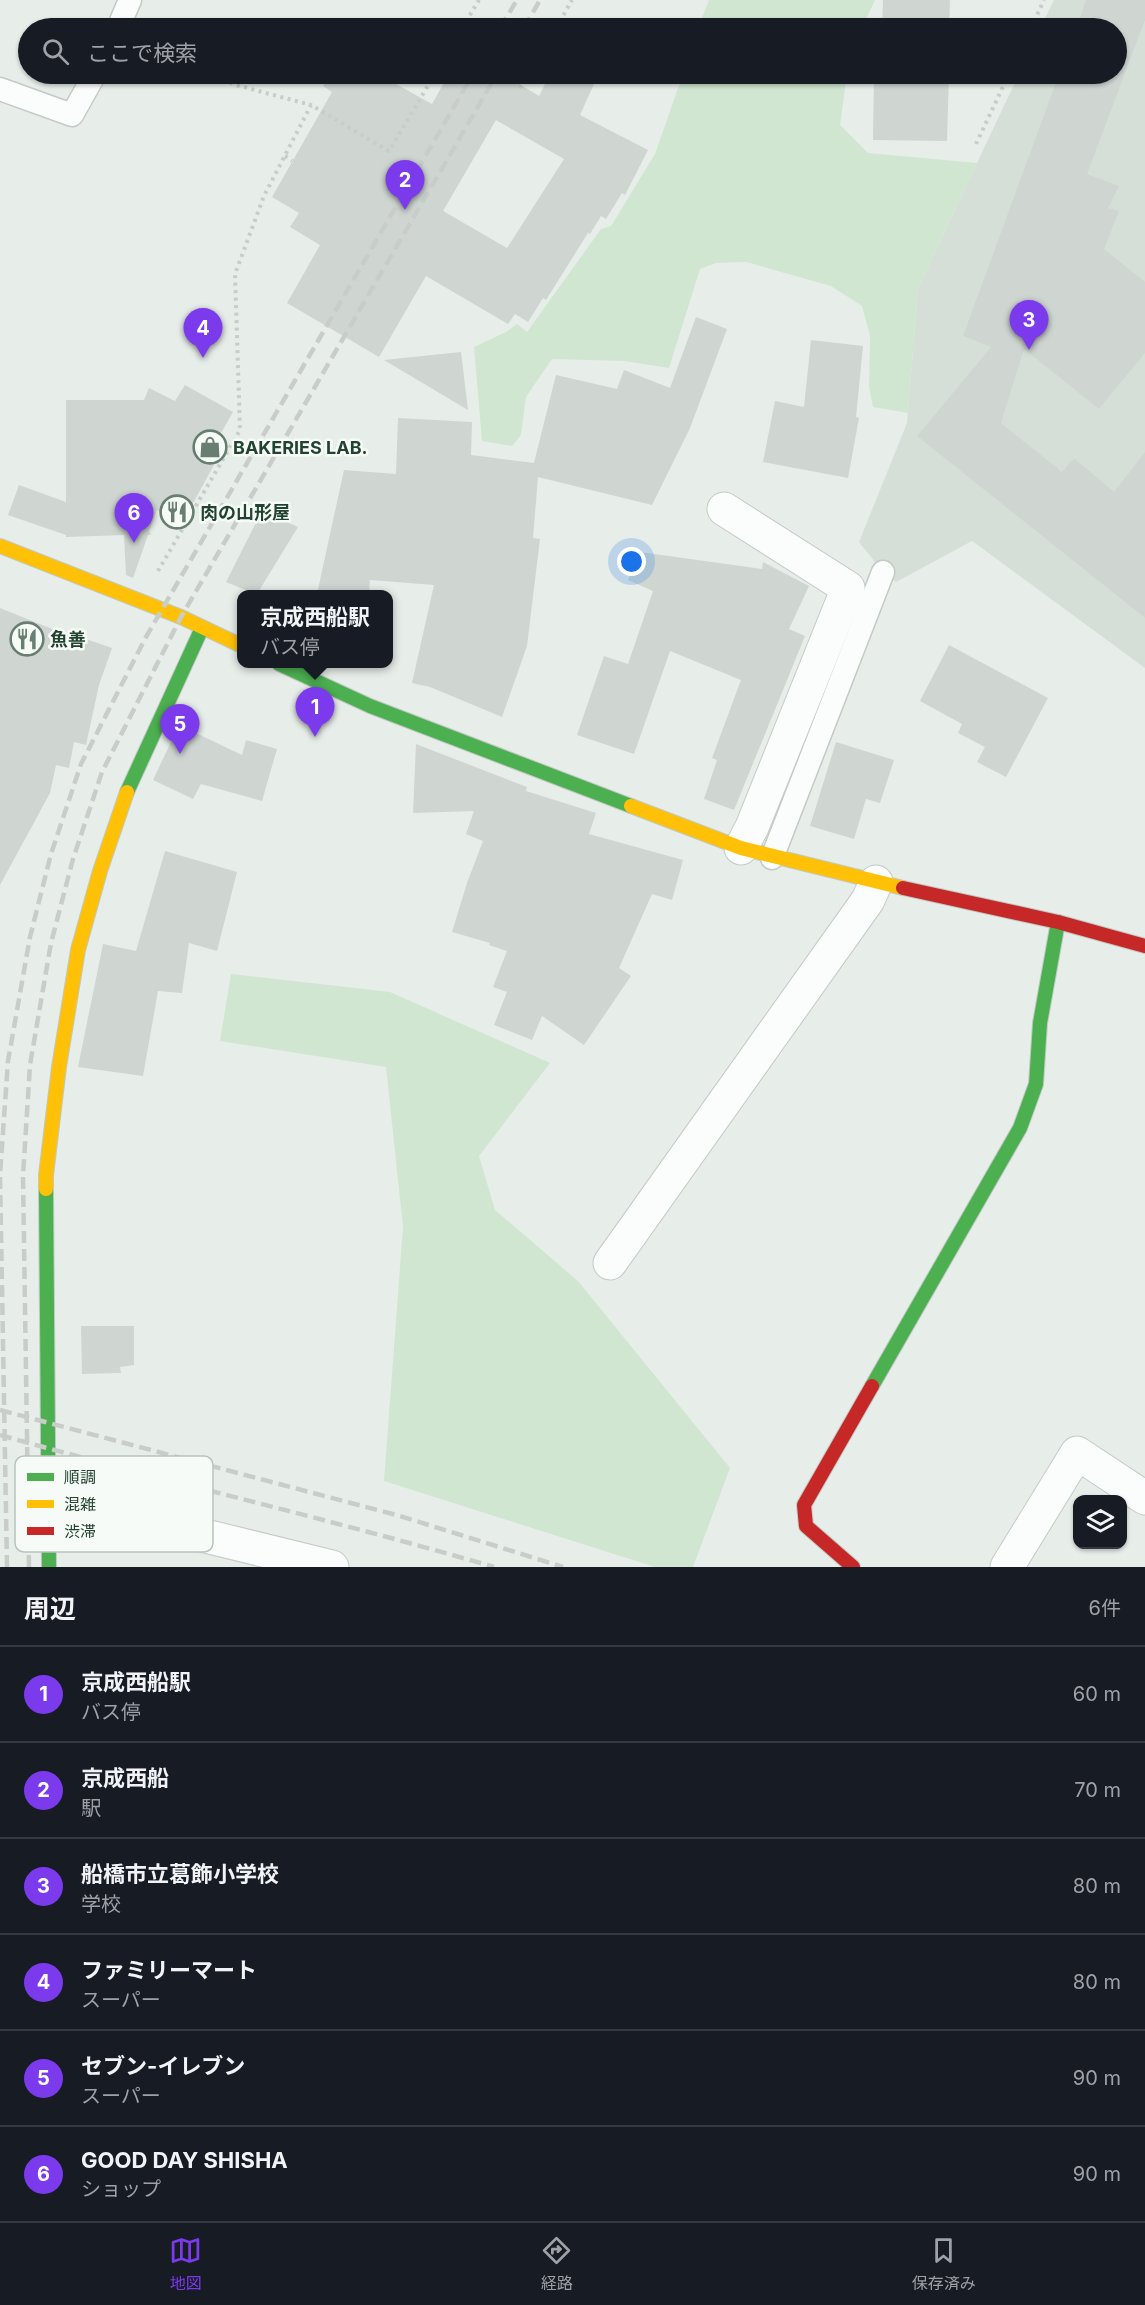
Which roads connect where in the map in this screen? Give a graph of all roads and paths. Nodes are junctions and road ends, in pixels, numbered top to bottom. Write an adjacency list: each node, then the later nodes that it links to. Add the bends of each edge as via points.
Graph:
1 (130, 0): 5 (lane)
2 (479, 0): 6 (path)
3 (572, 0): 7 (path)
4 (1044, 0): 8 (path)
5 (122, 18)
6 (468, 18)
7 (562, 18)
8 (1036, 18)
9 (89, 84): 14 (lane, via 72,115)
10 (234, 84): 16 (path)
11 (429, 84): 16 (path, via 389,151)
12 (523, 84): 15 (path)
13 (1005, 84): 17 (path)
14 (0, 88)
15 (520, 88)
16 (311, 105): 18 (path)
17 (976, 144)
18 (285, 156): 19 (path); 22 (path, via 264,196 235,274 240,430)
19 (292, 161)
20 (724, 509): 27 (street, via 848,588)
21 (0, 546): 24 (street)
22 (157, 571)
23 (883, 572): 28 (lane)
24 (202, 628): 25 (street); 33 (street, via 128,789 78,950 46,1175)
25 (237, 644)
26 (290, 668): 27 (street, via 370,706)
27 (741, 848): 28 (street)
28 (772, 858): 29 (street)
29 (876, 882): 30 (street); 32 (street, via 856,917)
30 (1058, 922): 31 (street); 39 (street, via 1040,1023 1036,1084 1020,1128 804,1505 806,1526)
31 (1145, 946)
32 (610, 1263)
33 (47, 1456)
34 (1145, 1498): 40 (street, via 1077,1453)
35 (213, 1538): 38 (street)
36 (49, 1552): 37 (street)
37 (49, 1567)
38 (332, 1567)
39 (852, 1567)
40 (1007, 1567)

